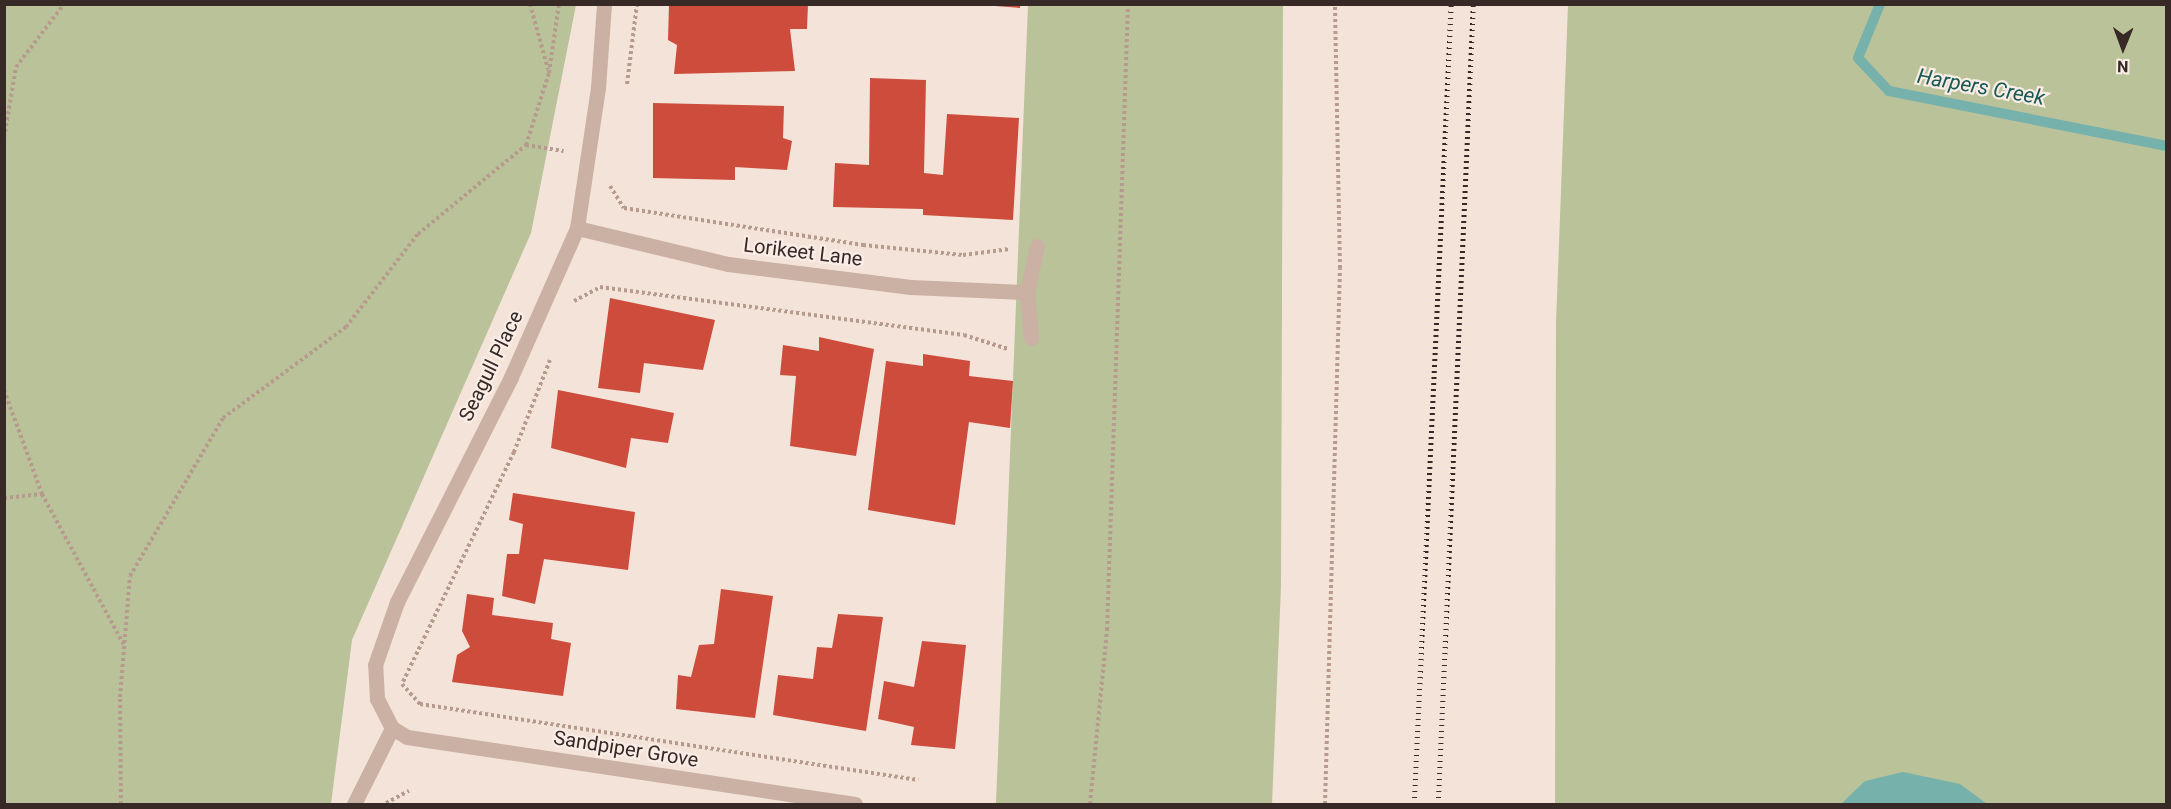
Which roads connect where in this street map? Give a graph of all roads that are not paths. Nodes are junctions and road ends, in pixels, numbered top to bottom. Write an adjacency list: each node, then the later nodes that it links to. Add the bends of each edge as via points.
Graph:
1 (604, 4): 2 (street, Seagull Place)
2 (577, 228): 4 (street, Lorikeet Lane, via 728,264 911,286); 6 (street, Seagull Place, via 511,377 397,602 375,665 377,699)
3 (1037, 246): 4 (street)
4 (1027, 292): 5 (street)
5 (1031, 338)
6 (392, 728): 7 (street); 8 (street, Sandpiper Grove, via 406,736)
7 (354, 804)
8 (855, 804)

